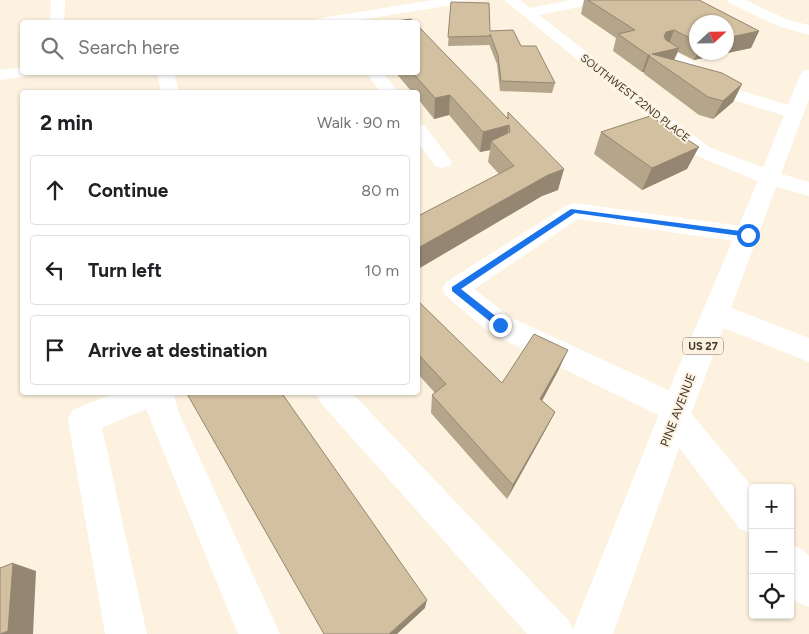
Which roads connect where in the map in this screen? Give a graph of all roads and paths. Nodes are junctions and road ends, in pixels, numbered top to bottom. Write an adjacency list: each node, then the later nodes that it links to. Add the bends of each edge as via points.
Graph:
1 (76, 0): 6 (main road)
2 (459, 0): 14 (main road)
3 (511, 0): 10 (main road, SOUTHWEST 22ND PLACE)
4 (592, 0): 7 (main road)
5 (734, 0): 9 (main road)
6 (58, 1): 12 (main road)
7 (567, 2): 10 (main road)
8 (326, 7): 13 (main road)
9 (755, 11): 11 (main road); 15 (main road)
10 (527, 13): 27 (main road, SOUTHWEST 22ND PLACE, via 702,150)
11 (734, 15)
12 (57, 20)
13 (330, 20)
14 (343, 20)
15 (809, 30)
16 (667, 53): 24 (main road, via 736,95)
17 (20, 72): 18 (main road)
18 (0, 75)
19 (166, 75): 22 (main road)
20 (376, 75): 23 (main road)
21 (808, 79): 24 (main road, PINE AVENUE / US 27)
22 (170, 90)
23 (388, 90)
24 (795, 113): 27 (main road, PINE AVENUE / US 27)
25 (420, 133): 26 (main road)
26 (442, 162)
27 (770, 178): 28 (main road, SOUTHWEST 22ND PLACE); 29 (main road, PINE AVENUE / US 27)
28 (809, 189)
29 (748, 235): 30 (main road, PINE AVENUE / US 27); 35 (main road, via 574,211 455,289 500,325)
30 (716, 313): 31 (main road); 35 (main road, PINE AVENUE / US 27)
31 (809, 350)
32 (145, 395): 39 (main road, via 84,420)
33 (158, 395): 40 (main road)
34 (334, 395): 41 (main road)
35 (676, 413): 36 (main road); 42 (main road, PINE AVENUE / US 27)
36 (749, 511)
37 (794, 568): 38 (main road)
38 (809, 587)
39 (126, 634)
40 (260, 634)
41 (554, 634)
42 (592, 634)

